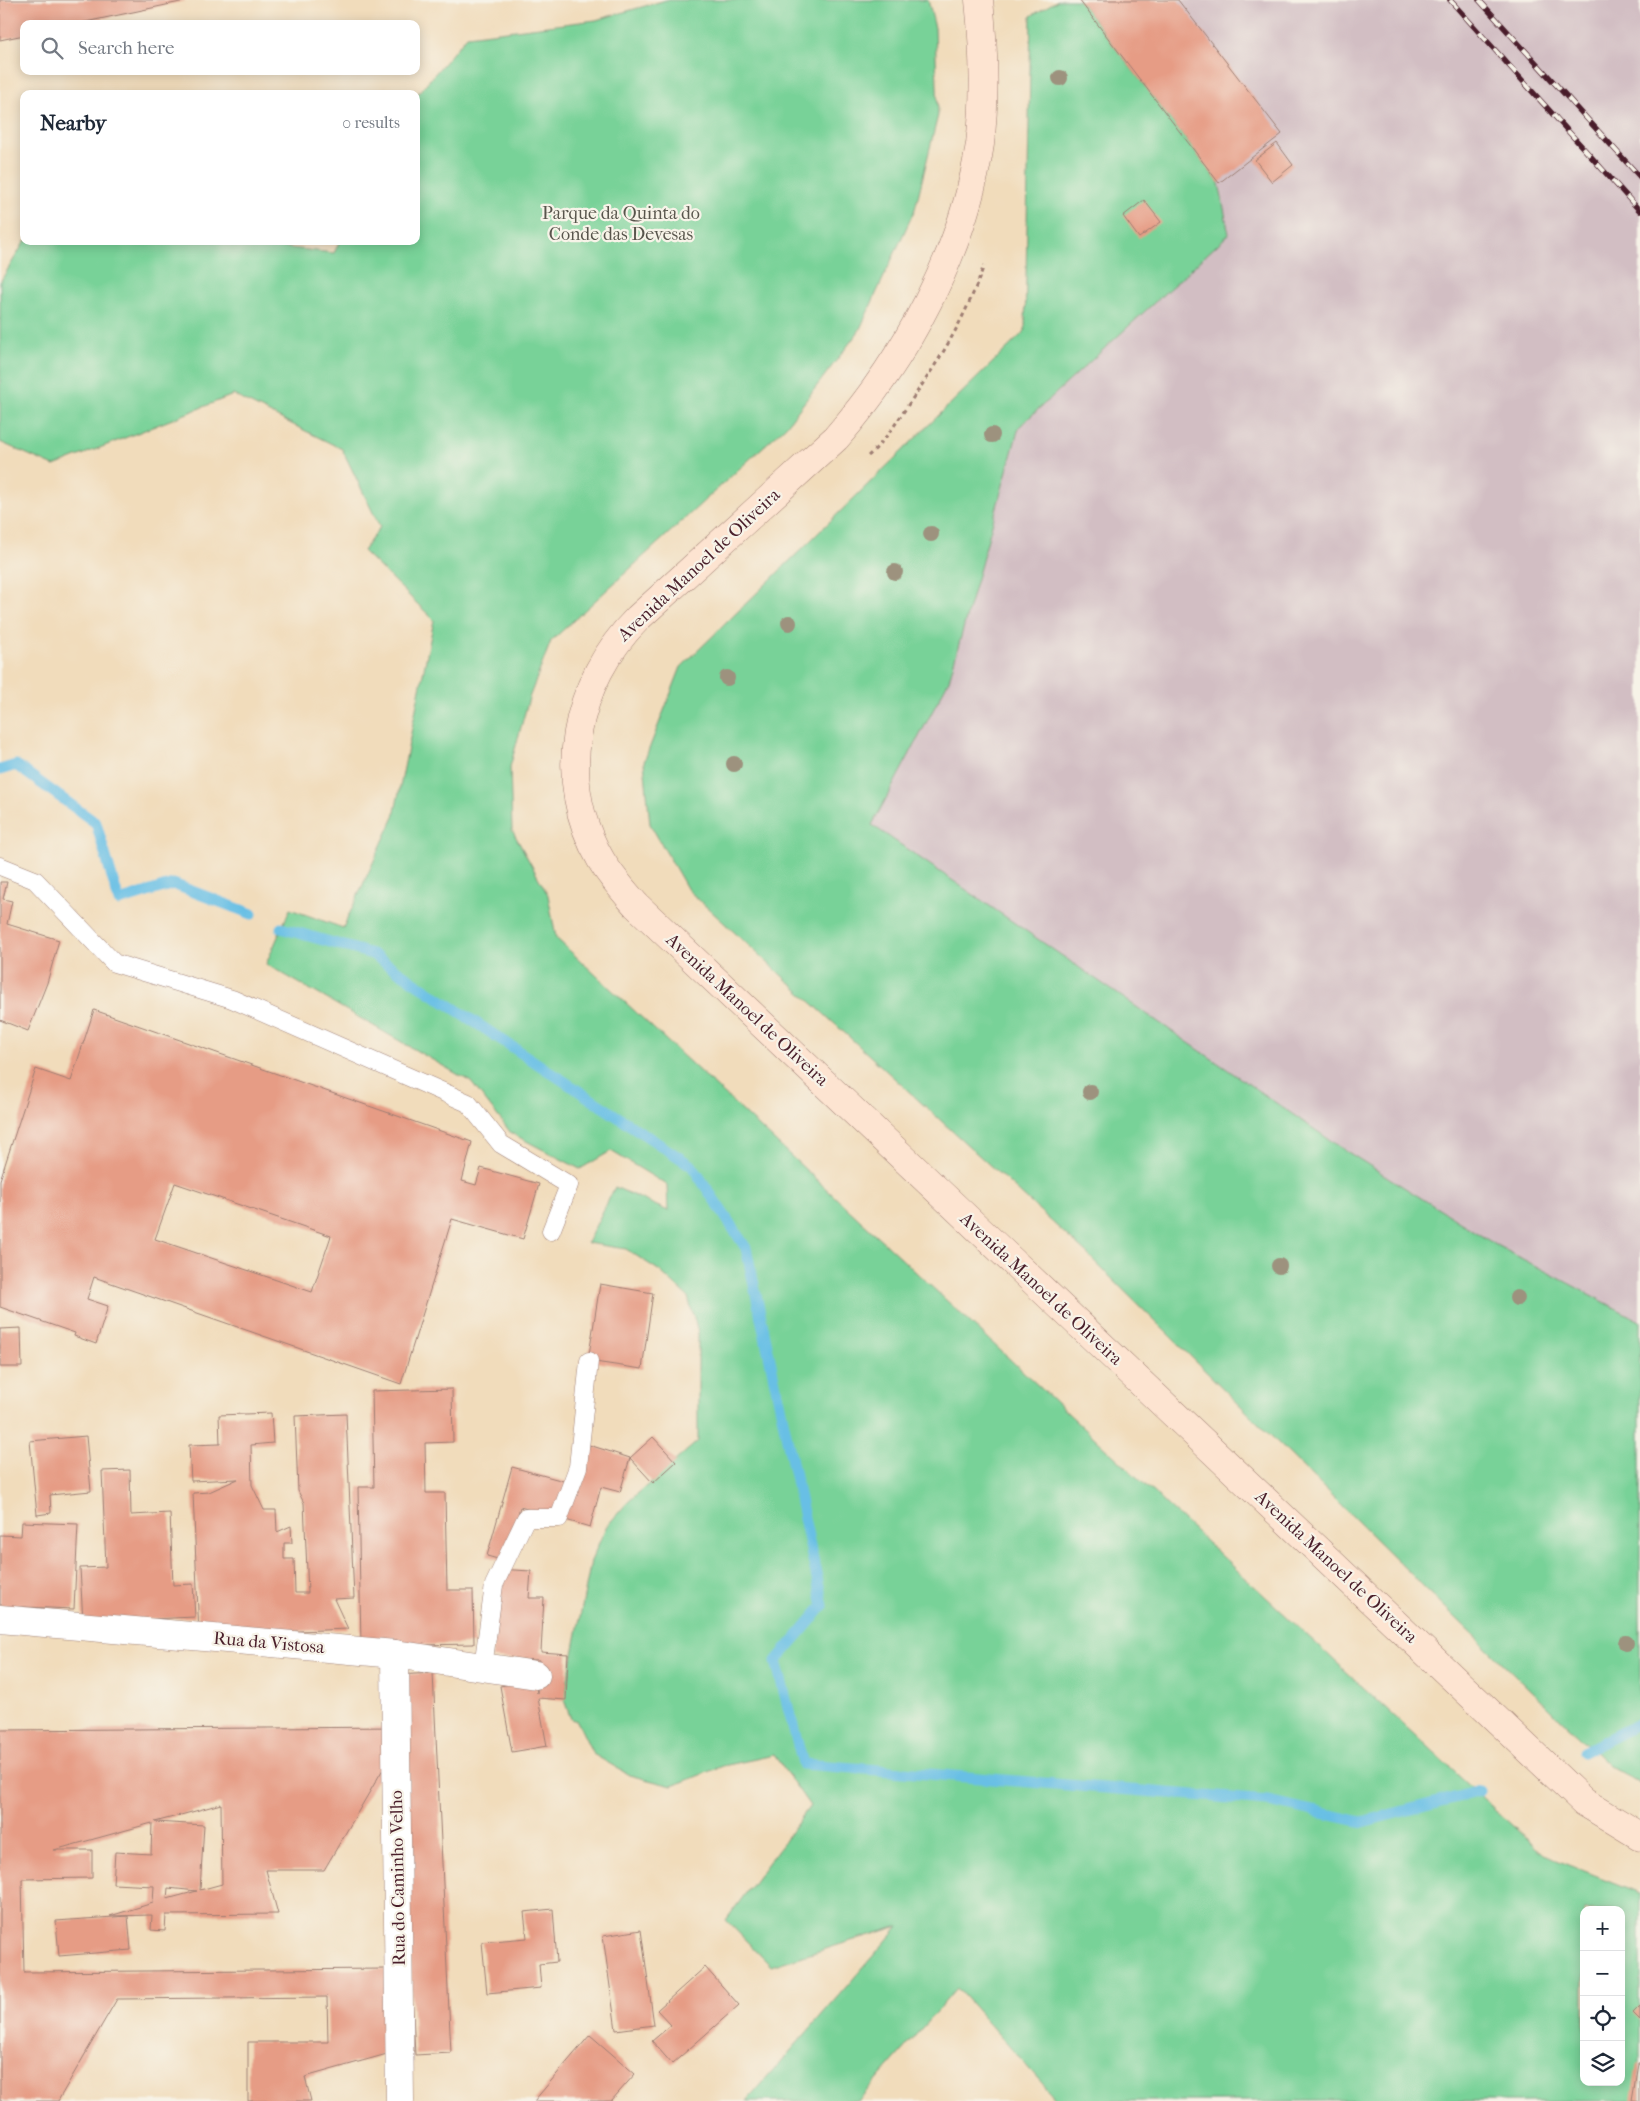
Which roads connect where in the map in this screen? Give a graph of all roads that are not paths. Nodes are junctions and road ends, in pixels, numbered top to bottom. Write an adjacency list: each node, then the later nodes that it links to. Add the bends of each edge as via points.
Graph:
1 (979, 0): 9 (main road, Avenida Manoel de Oliveira, via 985,83 980,144 957,233 932,293 898,357 836,438 638,618 606,656 586,702 576,750 578,795 590,836 616,882 636,905 1584,1802)
2 (0, 866): 3 (lane, via 35,880 114,963 232,999 468,1103 501,1144 569,1185)
3 (551, 1231)
4 (588, 1361): 7 (lane, via 578,1467 559,1518 526,1518 494,1585)
5 (0, 1619): 6 (street, Rua da Vistosa)
6 (395, 1654): 7 (street, Rua da Vistosa); 10 (street, Rua do Caminho Velho)
7 (484, 1667): 8 (street, Rua da Vistosa)
8 (536, 1675)
9 (1640, 1836)
10 (400, 2101)

